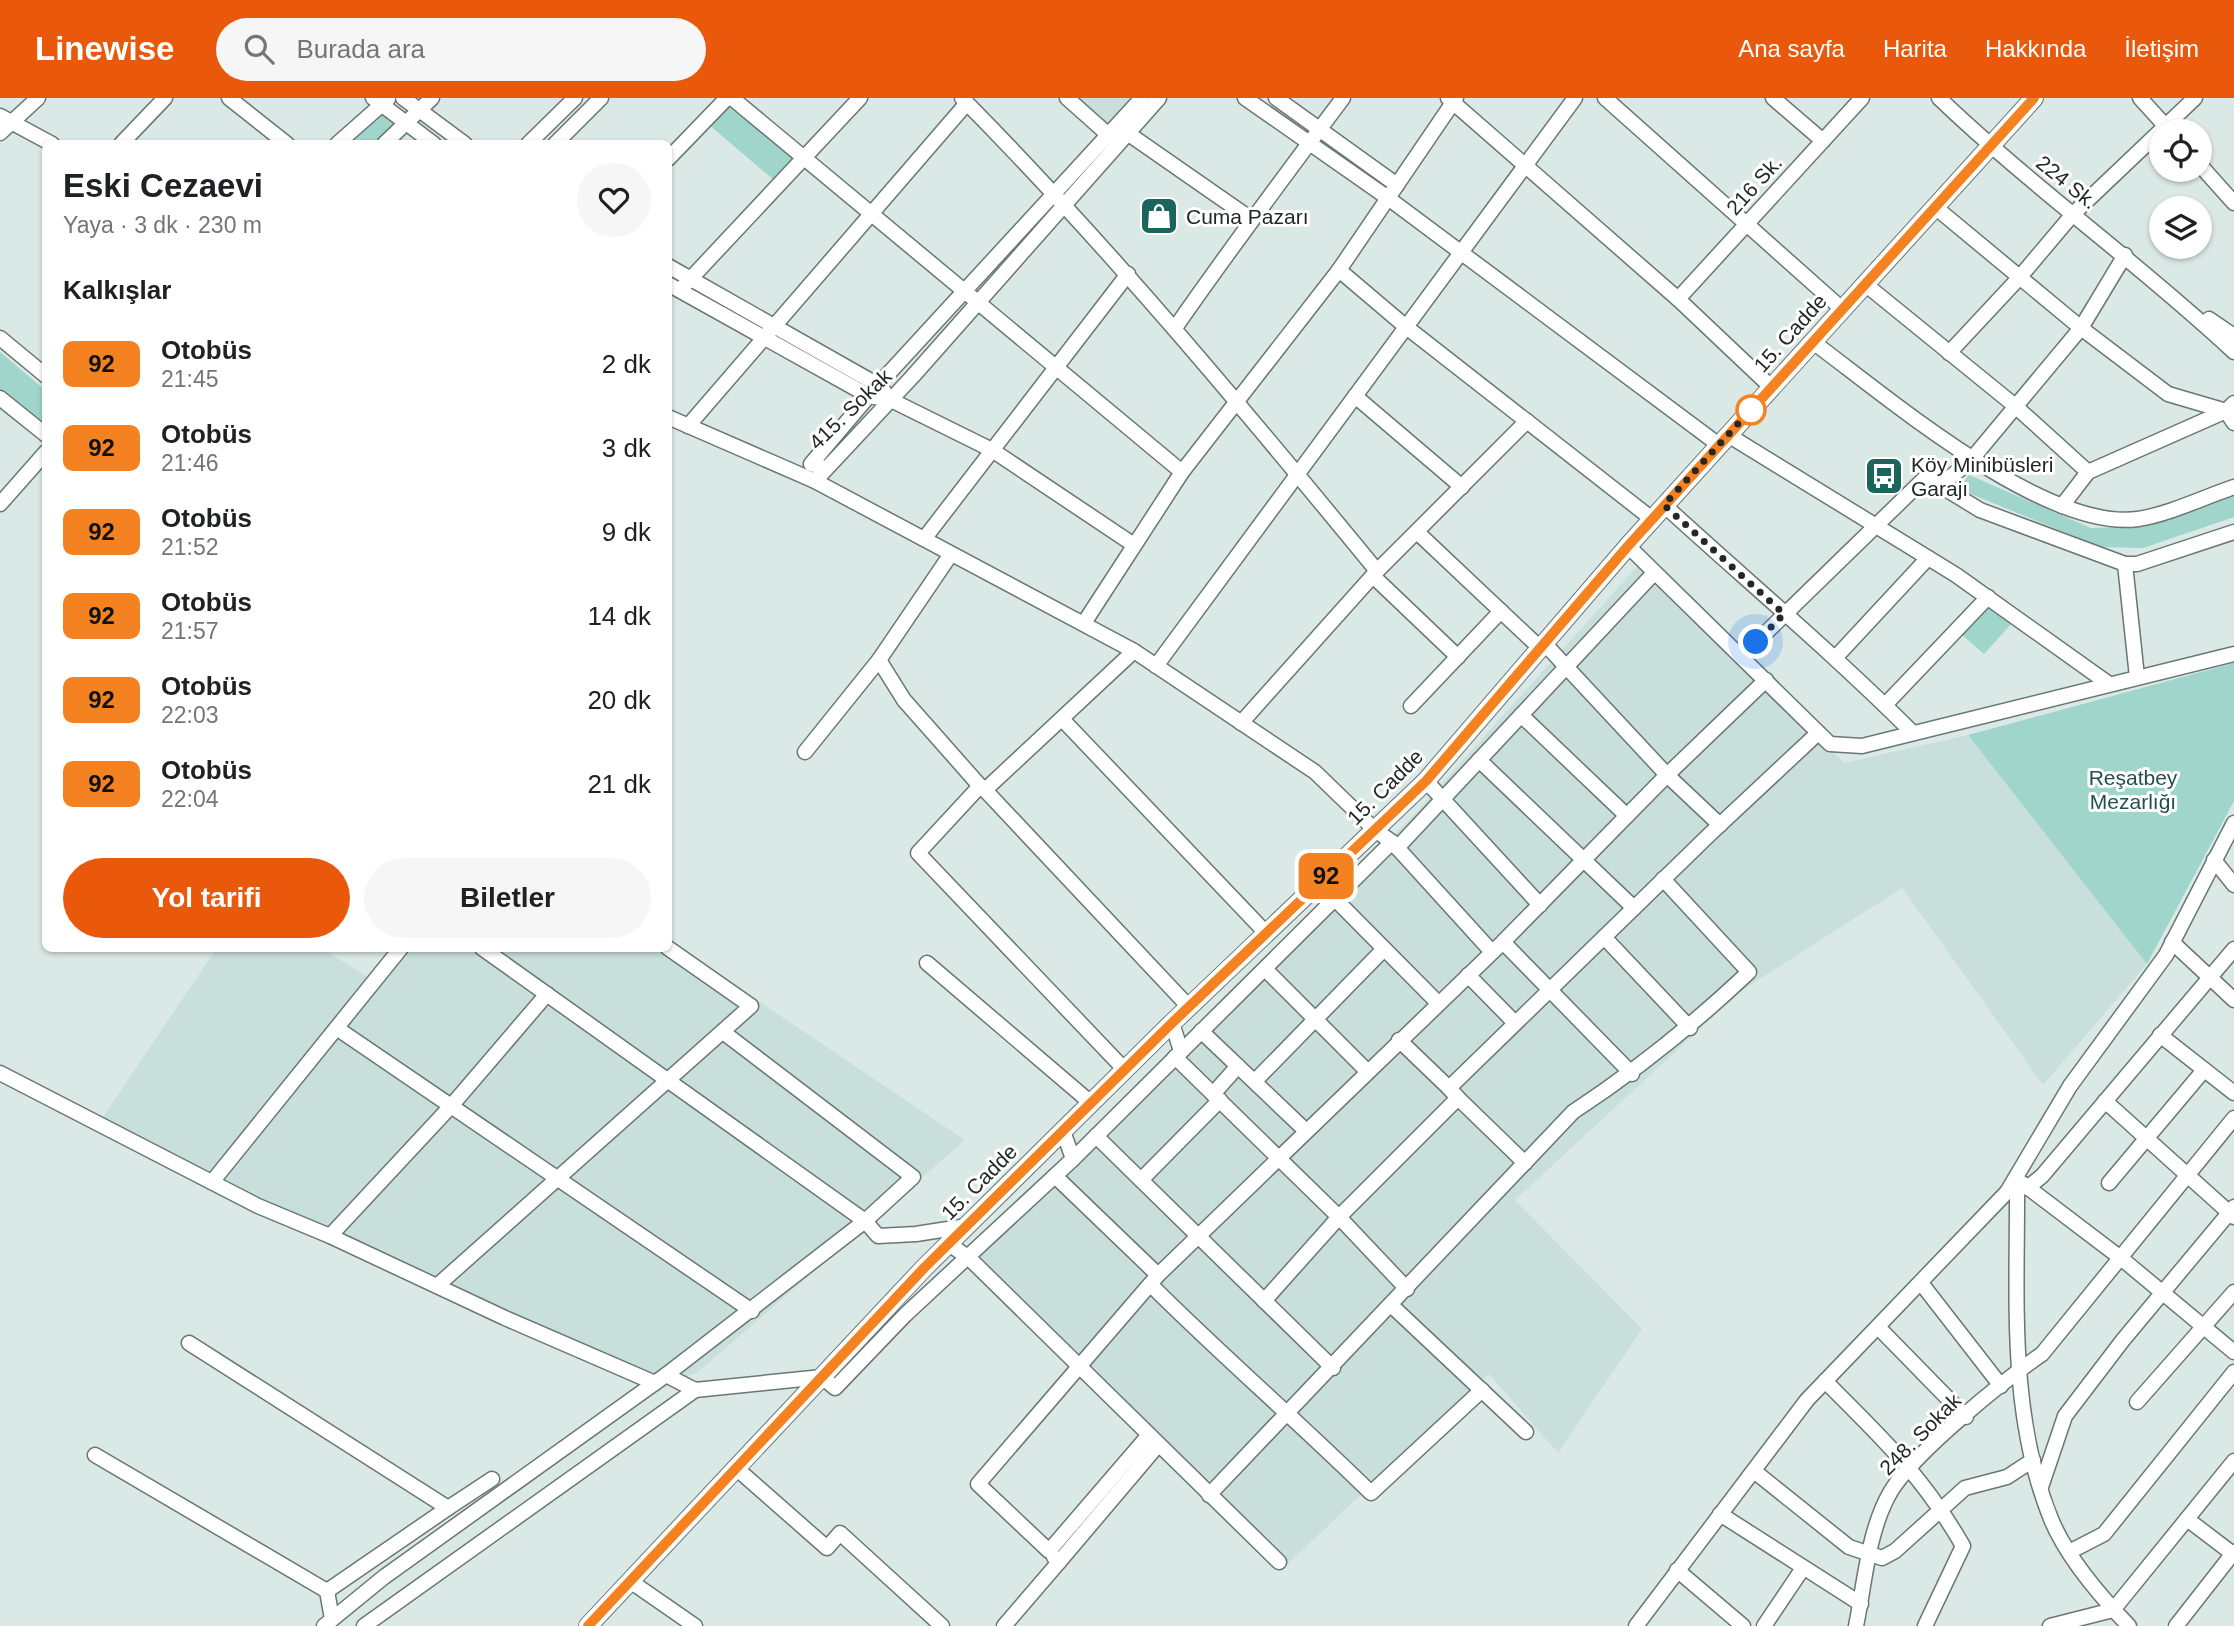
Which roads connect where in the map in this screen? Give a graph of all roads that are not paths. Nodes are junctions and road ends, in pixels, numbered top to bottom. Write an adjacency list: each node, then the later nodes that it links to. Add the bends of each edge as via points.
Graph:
1 (38, 98): 28 (street)
2 (165, 98): 36 (street)
3 (229, 98): 37 (street)
4 (403, 98): 27 (street)
5 (432, 98): 27 (street)
6 (575, 98): 42 (street)
7 (601, 98): 43 (street)
8 (730, 98): 48 (street); 49 (street)
9 (860, 98): 49 (street)
10 (1067, 98): 34 (street)
11 (1142, 98): 34 (street, 415. Sokak)
12 (1159, 98): 34 (street, 415. Sokak)
13 (1245, 98): 45 (street)
14 (1276, 98): 32 (street)
15 (1343, 98): 32 (street)
16 (1575, 98): 50 (street)
17 (1605, 98): 60 (street)
18 (1773, 98): 44 (street)
19 (1861, 98): 44 (street, 216 Sk.)
20 (1939, 98): 47 (street, 224 Sk.)
21 (2034, 98): 47 (main road, 15. Cadde)
22 (2140, 98): 29 (street)
23 (2194, 98): 30 (street)
24 (1452, 99): 50 (street); 52 (street)
25 (381, 100): 31 (street); 38 (street)
26 (964, 101): 53 (street); 58 (street)
27 (420, 110): 31 (street); 41 (street)
28 (6, 119): 33 (street); 35 (street)
29 (2158, 119)
30 (2176, 119)
31 (407, 123): 39 (street); 40 (street)
32 (1320, 128): 45 (street); 52 (street)
33 (0, 133)
34 (1117, 134): 53 (street, 415. Sokak); 59 (street)
35 (45, 140)
36 (125, 140)
37 (282, 140)
38 (341, 140)
39 (388, 140)
40 (429, 140)
41 (460, 140)
42 (532, 140)
43 (559, 140)
44 (1823, 141): 60 (street, 216 Sk.)
45 (1311, 145): 54 (street); 59 (street)
46 (2149, 145): 57 (street)
47 (1990, 146): 56 (main road, 15. Cadde); 57 (street, 224 Sk.)
48 (672, 155)
49 (802, 159): 58 (street); 67 (street)
50 (1527, 164): 61 (street); 72 (street)
51 (2212, 178): 55 (street)
52 (1397, 185): 54 (street)
53 (1059, 198): 65 (street); 70 (street, 415. Sokak); 73 (street, 415. Sokak)
54 (1388, 198): 61 (street); 64 (street)
55 (2234, 203)
56 (1935, 207): 66 (street); 68 (main road, 15. Cadde)
57 (2073, 214): 62 (street, 224 Sk.); 66 (street)
58 (871, 215): 70 (street); 78 (street)
59 (1251, 219): 76 (street)
60 (1747, 225): 72 (street, 216 Sk.); 74 (street)
61 (1460, 253): 75 (street); 99 (street)
62 (2125, 255): 71 (street, 224 Sk.); 77 (street)
63 (672, 268): 67 (street)
64 (1339, 270): 75 (street); 92 (street)
65 (1128, 274): 76 (street); 84 (street)
66 (2019, 278): 77 (street); 83 (street)
67 (690, 279): 69 (street); 78 (street)
68 (1865, 284): 74 (main road, 15. Cadde); 83 (street)
69 (674, 287): 78 (street)
70 (963, 291): 73 (street); 86 (street, 415. Sokak)
71 (2173, 295): 79 (street); 82 (street)
72 (1678, 299): 87 (street)
73 (977, 303): 84 (street); 91 (street, 415. Sokak)
74 (1842, 309): 81 (main road, 15. Cadde)
75 (1405, 326): 89 (street); 96 (street)
76 (1175, 328): 92 (street)
77 (2081, 328): 93 (street); 94 (street, via 2168,394)
78 (769, 332): 86 (street); 88 (street); 97 (street)
79 (2234, 336)
80 (0, 338): 85 (street)
81 (1812, 342): 87 (main road, 15. Cadde); 102 (street)
82 (2234, 352)
83 (1949, 353): 93 (street)
84 (1055, 368): 100 (street); 104 (street)
85 (42, 373)
86 (878, 384): 88 (street, 415. Sokak); 91 (street)
87 (1771, 387): 99 (main road, 15. Cadde)
88 (869, 396): 91 (street); 103 (street, 415. Sokak, via 811,464)
89 (1355, 396): 105 (street); 109 (street)
90 (0, 398): 98 (street)
91 (891, 400): 100 (street); 103 (street, 415. Sokak)
92 (1237, 401): 104 (street); 105 (street)
93 (2014, 405): 102 (street); 106 (street)
94 (2232, 412): 106 (street)
95 (672, 419): 97 (street)
96 (1527, 421): 109 (street); 113 (street)
97 (688, 426): 107 (street)
98 (42, 432)
99 (1724, 440): 113 (main road, 15. Cadde); 114 (street)
100 (992, 450): 117 (street); 118 (street)
101 (42, 457): 111 (street)
102 (1971, 460): 108 (street); 112 (street)
103 (825, 468): 107 (street)
104 (1182, 472): 118 (street)
105 (1296, 472): 124 (street); 136 (street)
106 (2088, 472): 112 (street)
107 (815, 481): 117 (street)
108 (1941, 485): 114 (street, via 1926,477); 122 (street, via 1980,510)
109 (1462, 487): 115 (street)
110 (2234, 487): 112 (street, via 2139,519 2107,519)
111 (0, 504)
112 (2062, 506)
113 (1658, 512): 119 (main road, 15. Cadde); 127 (street)
114 (1876, 526): 121 (street); 127 (street)
115 (1417, 532): 124 (street); 126 (street)
116 (2234, 532): 122 (street)
117 (924, 540): 120 (street)
118 (1134, 545): 128 (street)
119 (1628, 546): 123 (street); 129 (main road, 15. Cadde)
120 (951, 554): 128 (street); 135 (street)
121 (1928, 558): 125 (street); 134 (street)
122 (2125, 564): 138 (street)
123 (1654, 573): 132 (street); 137 (street)
124 (1375, 574): 133 (street); 145 (street)
125 (1988, 597): 140 (street); 141 (street)
126 (1501, 611): 129 (street); 133 (street)
127 (1784, 614): 132 (street); 134 (street)
128 (1084, 623): 130 (street)
129 (1543, 647): 137 (street); 151 (main road, 15. Cadde)
130 (1134, 651): 136 (street); 144 (street)
131 (2234, 654): 138 (street)
132 (1742, 656): 139 (street)
133 (1458, 657): 142 (street)
134 (1836, 657): 141 (street)
135 (879, 660): 148 (street); 152 (street, via 904,700)
136 (1156, 666): 145 (street)
137 (1567, 666): 143 (street); 150 (street)
138 (2137, 677): 140 (street)
139 (1766, 680): 146 (street); 150 (street)
140 (2109, 684): 147 (street)
141 (1885, 705): 147 (street)
142 (1411, 706)
143 (1521, 715): 149 (street); 154 (street)
144 (1062, 719): 152 (street); 166 (street)
145 (1241, 723): 157 (street, via 1315,772)
146 (1818, 733): 147 (street, via 1830,744 1862,746); 156 (street)
147 (1913, 733)
148 (805, 752)
149 (1479, 760): 153 (street); 159 (street)
150 (1667, 775): 154 (street); 156 (street)
151 (1426, 781): 153 (street); 157 (main road, 15. Cadde)
152 (983, 788): 183 (street); 195 (street, via 918,853)
153 (1442, 800): 158 (street); 164 (street)
154 (1628, 816): 159 (street)
155 (2234, 823): 160 (street)
156 (1720, 824): 161 (street)
157 (1375, 830): 158 (street); 166 (main road, 15. Cadde)
158 (1394, 845): 163 (street); 169 (street)
159 (1584, 860): 164 (street); 165 (street)
160 (2214, 860): 162 (street); 168 (street)
161 (1663, 879): 165 (street); 187 (street, via 1749,972)
162 (2234, 885)
163 (1335, 899): 171 (street); 176 (street)
164 (1540, 905): 169 (street)
165 (1634, 908): 167 (street)
166 (1266, 933): 183 (main road, 15. Cadde)
167 (1604, 937): 179 (street); 187 (street)
168 (2172, 942): 178 (street); 216 (street, via 2070,1086)
169 (1498, 947): 177 (street); 179 (street)
170 (2234, 949): 178 (street)
171 (1384, 950): 182 (street); 184 (street)
172 (672, 951): 190 (street, via 751,1006)
173 (398, 952): 188 (street)
174 (488, 952): 180 (street)
175 (927, 963): 206 (street)
176 (1265, 969): 184 (street); 189 (street)
177 (1468, 975): 182 (street); 186 (street)
178 (2209, 977): 181 (street); 191 (street)
179 (1550, 989): 186 (street); 199 (street)
180 (547, 994): 200 (street); 207 (street)
181 (2234, 1000)
182 (1438, 1003): 192 (street)
183 (1189, 1007): 185 (main road, 15. Cadde)
184 (1316, 1019): 197 (street); 201 (street)
185 (1172, 1023): 193 (street); 195 (main road, 15. Cadde)
186 (1515, 1023): 202 (street)
187 (1690, 1028): 199 (street)
188 (338, 1029): 207 (street); 221 (street)
189 (1201, 1031): 193 (street); 194 (street)
190 (723, 1032): 200 (street); 226 (street, via 913,1177)
191 (2160, 1035): 196 (street); 205 (street)
192 (1399, 1040): 197 (street); 202 (street)
193 (1178, 1054): 204 (street); 211 (street)
194 (1238, 1066): 201 (street); 204 (street)
195 (1125, 1070): 206 (main road, 15. Cadde)
196 (2204, 1070): 203 (street); 212 (street)
197 (1367, 1071): 210 (street)
198 (0, 1073): 221 (street)
199 (1632, 1074): 215 (street, via 1573,1112)
200 (670, 1081): 218 (street); 226 (street)
201 (1255, 1081): 210 (street)
202 (1454, 1093): 215 (street); 225 (street)
203 (2234, 1093)
204 (1216, 1097): 214 (street); 220 (street)
205 (2105, 1101): 212 (street); 223 (street)
206 (1091, 1103): 209 (main road, 15. Cadde)
207 (452, 1105): 218 (street); 229 (street)
208 (2234, 1118): 219 (street, 248. Sokak)
209 (1063, 1130): 213 (street); 227 (main road, 15. Cadde)
210 (1306, 1131): 214 (street)
211 (1096, 1136): 213 (street); 220 (street)
212 (2146, 1139): 219 (street); 222 (street)
213 (1073, 1158): 217 (street)
214 (1279, 1158): 225 (street); 228 (street)
215 (1525, 1163): 236 (street)
216 (2017, 1175): 223 (street); 234 (street, via 2007,1192); 248 (street)
217 (1055, 1176): 231 (street); 233 (street)
218 (558, 1177): 235 (street); 241 (street)
219 (2189, 1177): 224 (street); 232 (street, 248. Sokak)
220 (1140, 1180): 228 (street)
221 (212, 1182): 229 (street)
222 (2109, 1183)
223 (2027, 1188): 232 (street)
224 (2233, 1212): 237 (street)
225 (1339, 1217): 236 (street); 239 (street)
226 (864, 1221): 227 (street, via 878,1236); 241 (street)
227 (967, 1226): 230 (main road, 15. Cadde)
228 (1199, 1235): 233 (street); 239 (street)
229 (330, 1236): 235 (street)
230 (949, 1244): 231 (street); 250 (main road, 15. Cadde)
231 (970, 1258): 246 (street); 250 (street, via 905,1315 835,1388)
232 (2122, 1259): 237 (street); 248 (street, 248. Sokak, via 2042,1354)
233 (1154, 1280): 246 (street); 257 (street, via 1218,1352)
234 (1920, 1283): 242 (street); 253 (street)
235 (438, 1285): 251 (street, via 505,1318)
236 (1407, 1289): 240 (street)
237 (2162, 1292): 243 (street); 268 (street, via 2065,1416)
238 (2234, 1292): 243 (street)
239 (1264, 1301): 247 (street)
240 (1391, 1305): 247 (street); 255 (street)
241 (752, 1311): 251 (street)
242 (1878, 1327): 252 (street); 258 (street)
243 (2203, 1327): 245 (street); 256 (street)
244 (189, 1343): 271 (street)
245 (2234, 1352)
246 (1080, 1366): 260 (street); 276 (street, via 978,1484)
247 (1333, 1368): 257 (street)
248 (2019, 1370): 253 (street, 248. Sokak); 262 (street, via 2022,1415)
249 (2234, 1372): 274 (street, via 2104,1534)
250 (822, 1377): 254 (street); 264 (main road, 15. Cadde)
251 (660, 1379): 254 (street); 285 (street, via 384,1577)
252 (1825, 1381): 265 (street); 266 (street)
253 (2001, 1385): 258 (street, 248. Sokak)
254 (695, 1390): 286 (street)
255 (1482, 1390): 257 (street, via 1371,1493); 259 (street)
256 (2137, 1402)
257 (1290, 1413): 269 (street)
258 (1966, 1417): 265 (street, 248. Sokak)
259 (1526, 1432)
260 (1153, 1441): 269 (street); 276 (street)
261 (95, 1455): 282 (street)
262 (2033, 1460): 268 (street); 270 (street, via 2007,1476 1965,1489)
263 (2234, 1461): 273 (street)
264 (736, 1468): 281 (main road, 15. Cadde); 289 (street, via 827,1548 840,1533)
265 (1911, 1468): 270 (street); 277 (street, 248. Sokak, via 1892,1490 1877,1523)
266 (1754, 1471): 272 (street); 277 (street, via 1849,1547)
267 (492, 1479): 271 (street)
268 (2041, 1487): 274 (street, via 2052,1521)
269 (1209, 1495): 278 (street)
270 (1941, 1507): 277 (street, via 1895,1551 1882,1558); 295 (street, via 1963,1546)
271 (448, 1508): 282 (street)
272 (1720, 1514): 279 (street); 280 (street)
273 (2188, 1519): 275 (street); 284 (street)
274 (2071, 1551): 284 (street)
275 (2233, 1553): 298 (street)
276 (1054, 1556): 290 (street)
277 (1870, 1556): 283 (street, 248. Sokak)
278 (1279, 1562)
279 (1803, 1568): 283 (street); 293 (street)
280 (1676, 1570): 291 (street); 292 (street)
281 (630, 1581): 287 (main road, 15. Cadde); 288 (street)
282 (327, 1591): 285 (street)
283 (1861, 1604): 294 (street, 248. Sokak)
284 (2113, 1610): 296 (street); 297 (street)
285 (328, 1623)
286 (364, 1626)
287 (588, 1626)
288 (695, 1626)
289 (942, 1626)
290 (1004, 1626)
291 (1636, 1626)
292 (1743, 1626)
293 (1764, 1626)
294 (1856, 1626)
295 (1925, 1626)
296 (2050, 1626)
297 (2129, 1626)
298 (2176, 1626)

